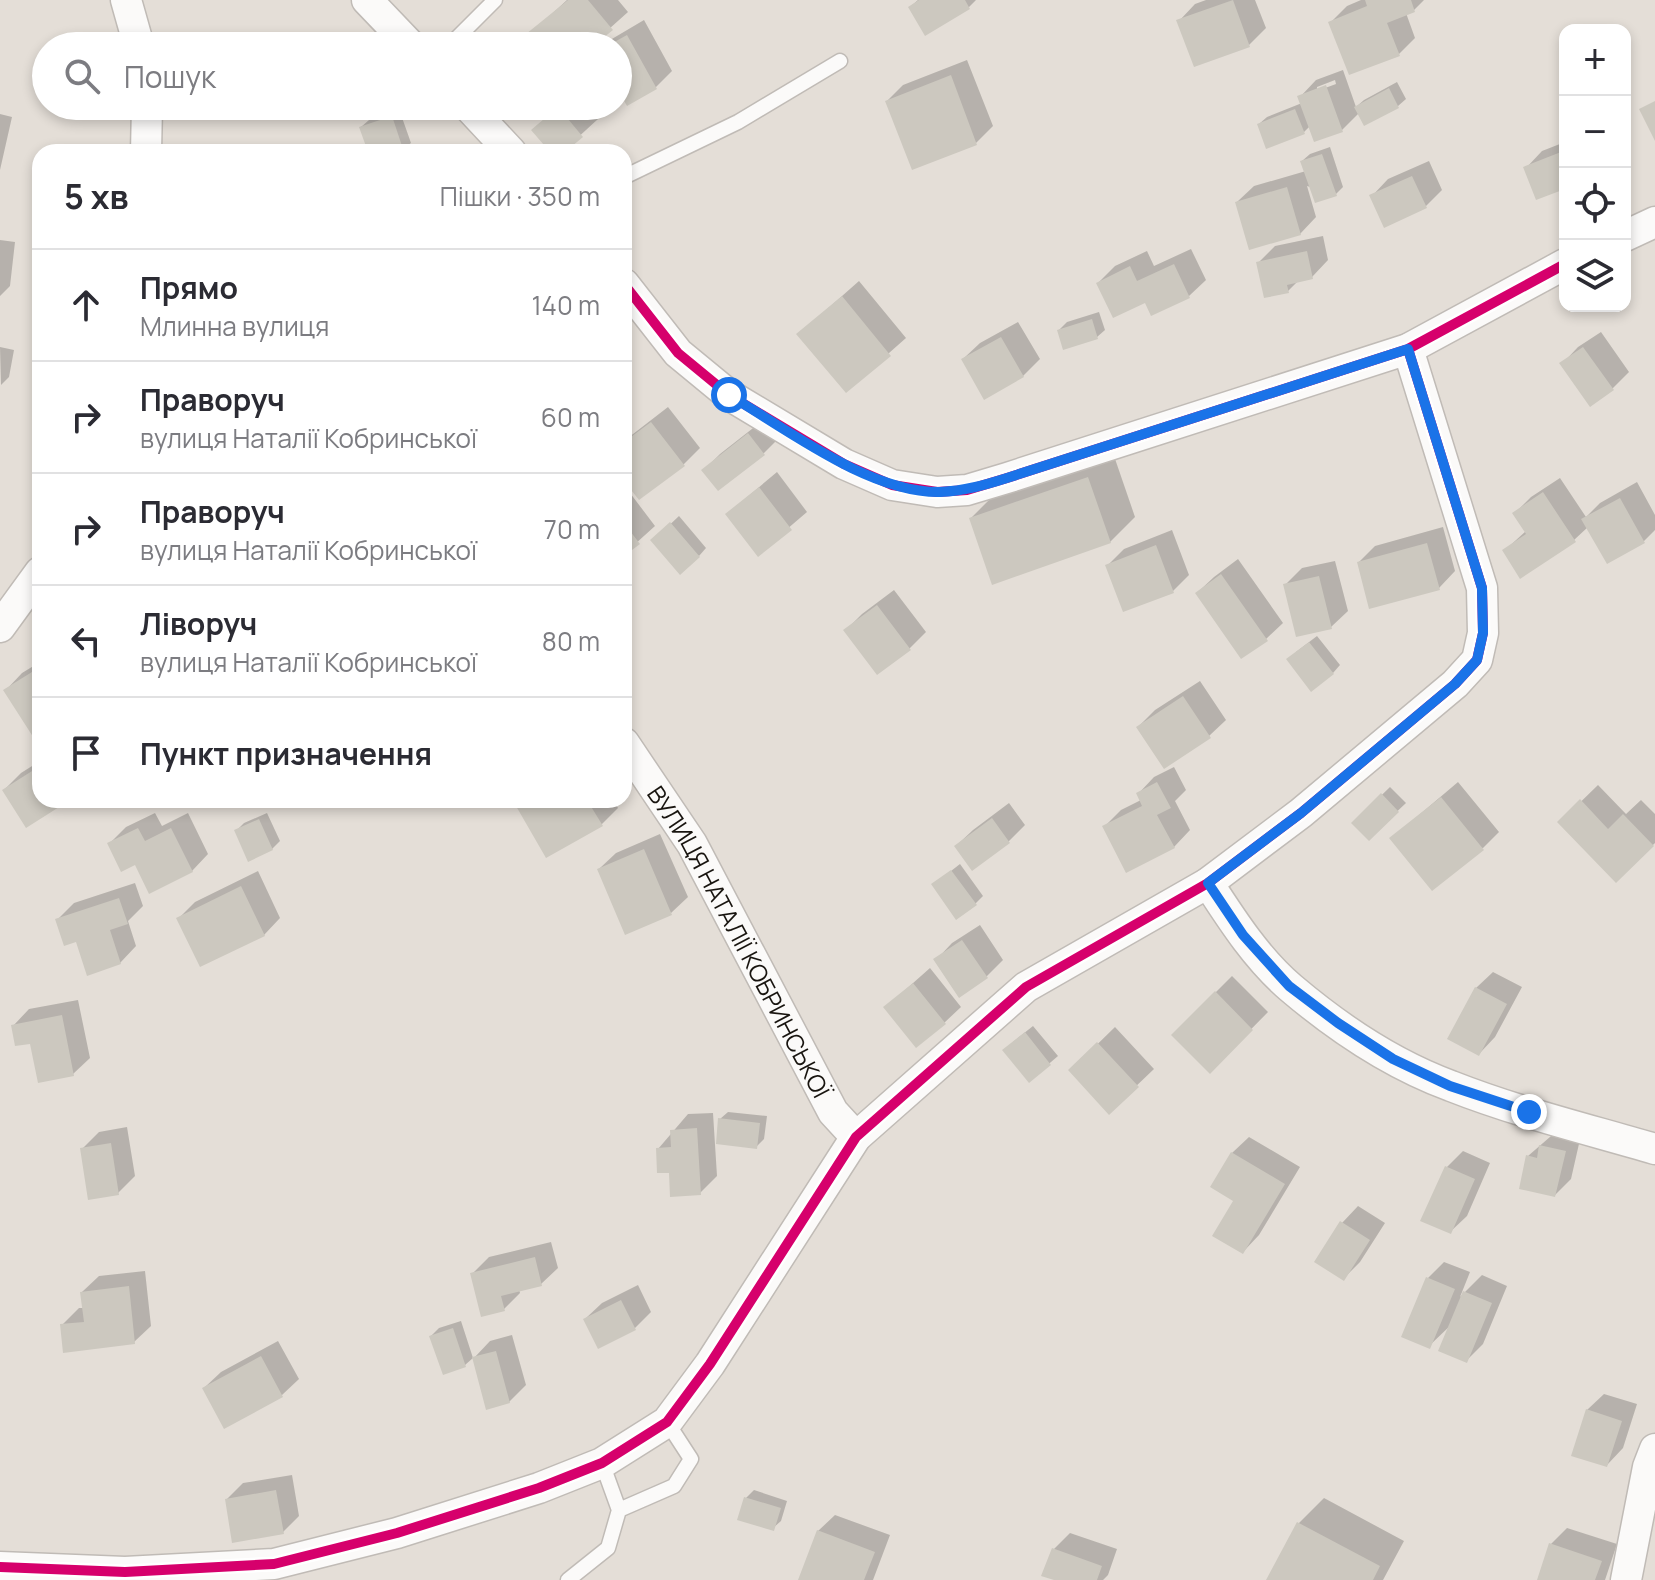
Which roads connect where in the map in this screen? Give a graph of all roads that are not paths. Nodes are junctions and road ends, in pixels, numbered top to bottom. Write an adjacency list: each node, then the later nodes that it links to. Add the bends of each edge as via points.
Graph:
1 (126, 0): 4 (street)
2 (367, 0): 5 (street)
3 (495, 0): 6 (lane)
4 (135, 32)
5 (398, 32)
6 (463, 32)
7 (840, 61): 12 (lane, via 738,122)
8 (147, 120): 10 (street)
9 (481, 120): 11 (street)
10 (146, 144)
11 (504, 144)
12 (632, 173)
13 (1655, 222): 14 (street)
14 (1631, 233)
15 (1559, 267): 17 (street)
16 (632, 294): 17 (street, via 678,353 729,395 844,464 892,485 937,492 1007,478)
17 (1408, 349): 21 (street, via 1482,588 1483,633 1477,660 1313,803)
18 (32, 583): 19 (street)
19 (0, 627)
20 (632, 755): 22 (street, ВУЛИЦЯ НАТАЛІЇ КОБРИНСЬКОЇ, via 692,844 833,1112)
21 (1208, 883): 22 (street, via 1026,987); 23 (street, via 1243,935 1289,986 1393,1059 1450,1086)
22 (856, 1137): 24 (street)
23 (1655, 1149)
24 (667, 1422): 26 (street); 27 (lane, via 691,1459 674,1486)
25 (1653, 1462): 31 (street)
26 (602, 1463): 27 (lane); 29 (street)
27 (619, 1510): 30 (lane, via 608,1548)
28 (0, 1567): 29 (street)
29 (275, 1572)
30 (568, 1580)
31 (1626, 1580)

